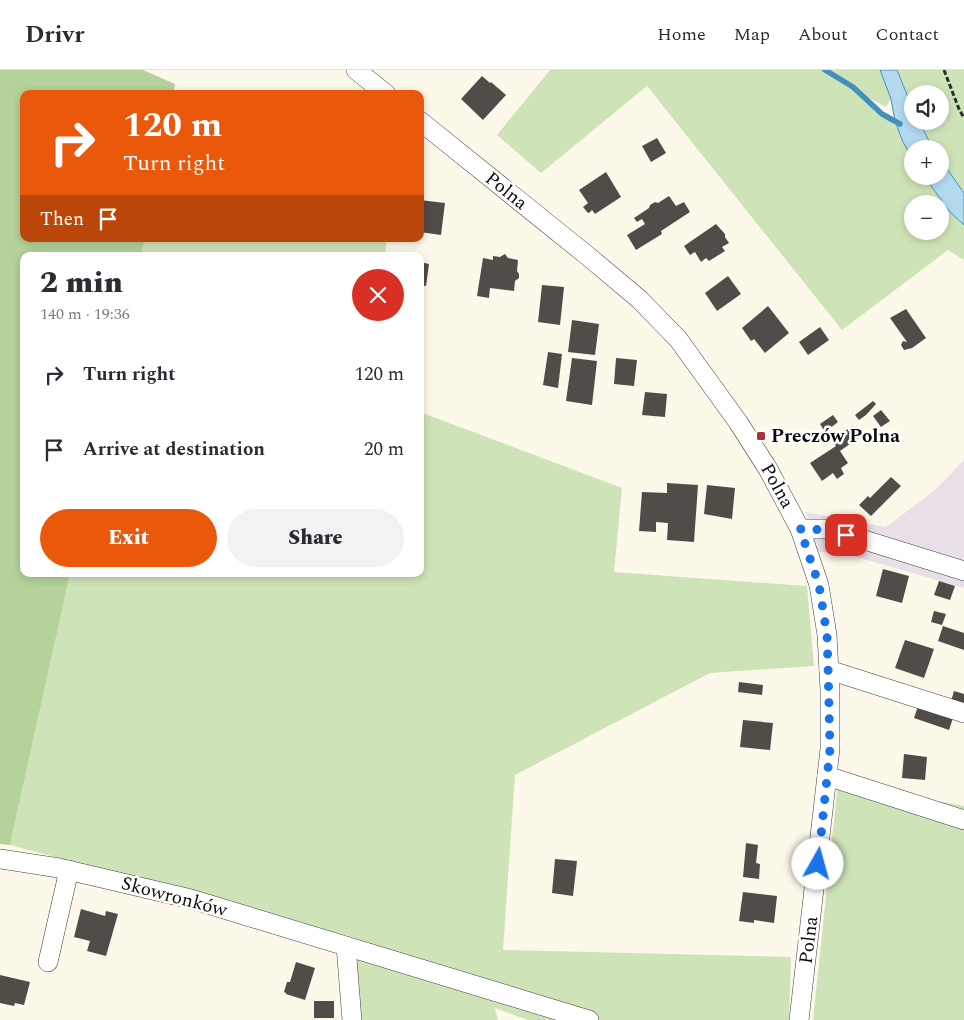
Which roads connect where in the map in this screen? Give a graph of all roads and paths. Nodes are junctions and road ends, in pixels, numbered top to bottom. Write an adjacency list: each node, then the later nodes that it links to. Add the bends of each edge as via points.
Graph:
1 (356, 70): 3 (street)
2 (944, 70): 4 (path)
3 (381, 90)
4 (964, 118)
5 (424, 125): 6 (street, Polna, via 639,299 678,339 763,461)
6 (800, 529): 7 (street, via 829,530); 8 (street, Polna, via 819,585)
7 (964, 571)
8 (829, 670): 9 (street); 10 (street, Polna)
9 (964, 713)
10 (827, 776): 11 (street); 18 (street, Polna)
11 (964, 820)
12 (0, 858): 13 (street, Skowronków)
13 (70, 870): 14 (street, Skowronków, via 191,900); 15 (street)
14 (346, 946): 16 (street); 17 (street, Skowronków)
15 (48, 962)
16 (352, 1020)
17 (589, 1020)
18 (799, 1020)

